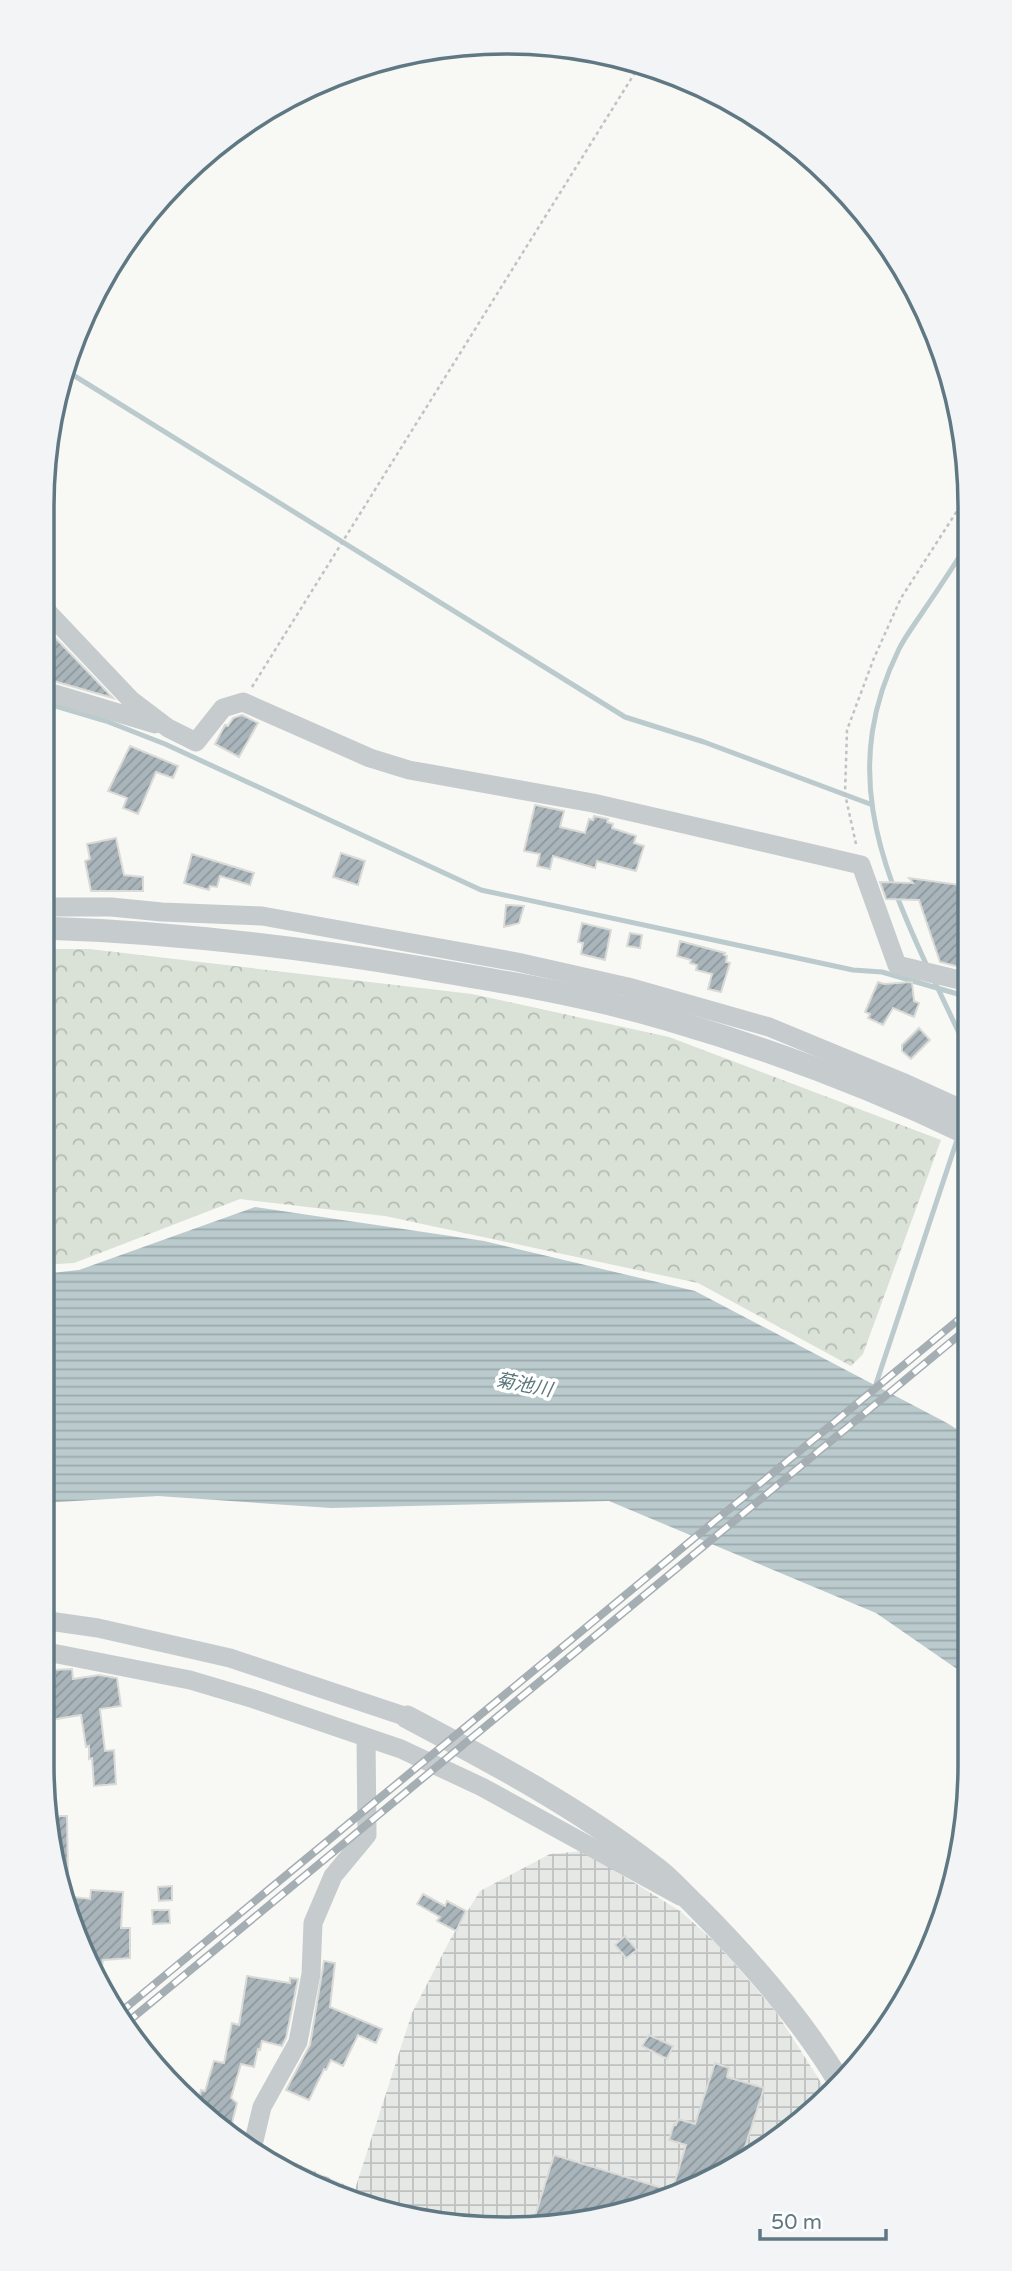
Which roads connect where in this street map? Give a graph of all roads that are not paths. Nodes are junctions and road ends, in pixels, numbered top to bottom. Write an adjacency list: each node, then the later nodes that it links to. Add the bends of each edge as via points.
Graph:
1 (54, 619): 3 (street, via 131,700)
2 (54, 694): 3 (street)
3 (168, 728): 6 (street, via 197,742 223,708 243,702 370,758 409,770 593,803 861,865 897,965)
4 (54, 907): 7 (street, via 262,916 517,961 769,1027)
5 (54, 929): 8 (street, via 267,945 524,986 664,1018 762,1050)
6 (958, 980)
7 (958, 1107)
8 (958, 1130)
9 (54, 1622): 11 (street, via 230,1658)
10 (54, 1653): 12 (street, via 190,1680)
11 (407, 1717): 13 (street, via 572,1809 655,1867)
12 (366, 1737): 13 (street, via 482,1787); 15 (street, via 367,1835 333,1876 313,1923 311,1974 298,2042 262,2107)
13 (693, 1904): 14 (street, via 778,1995)
14 (835, 2074)
15 (254, 2140)

